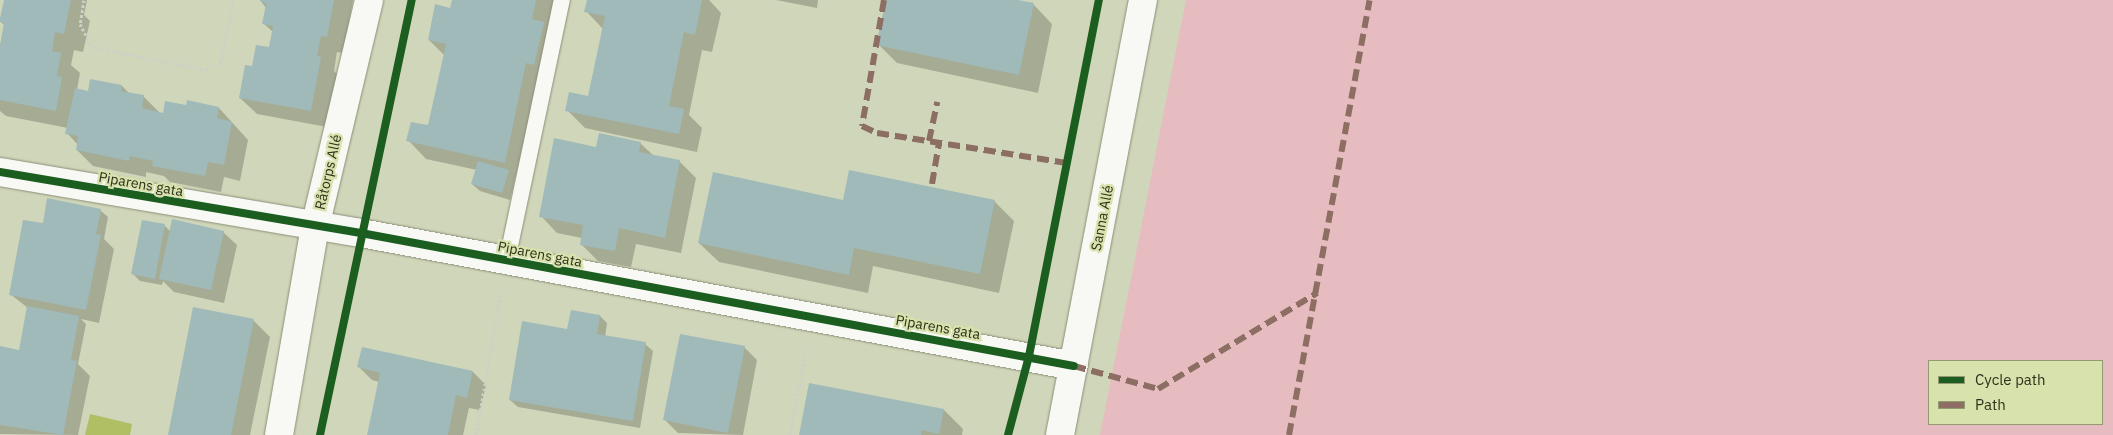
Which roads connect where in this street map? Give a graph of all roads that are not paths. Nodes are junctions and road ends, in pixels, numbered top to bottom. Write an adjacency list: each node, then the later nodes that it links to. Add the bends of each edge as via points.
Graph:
1 (369, 0): 5 (street, Råtorps Allé)
2 (562, 0): 6 (lane)
3 (1144, 0): 7 (street, Sanna Allé)
4 (0, 172): 5 (street, Piparens gata)
5 (315, 227): 6 (street, Piparens gata); 8 (street, Råtorps Allé)
6 (507, 260): 7 (street, Piparens gata, via 668,293 812,316)
7 (1074, 366): 9 (street, Sanna Allé)
8 (279, 435)
9 (1060, 435)

